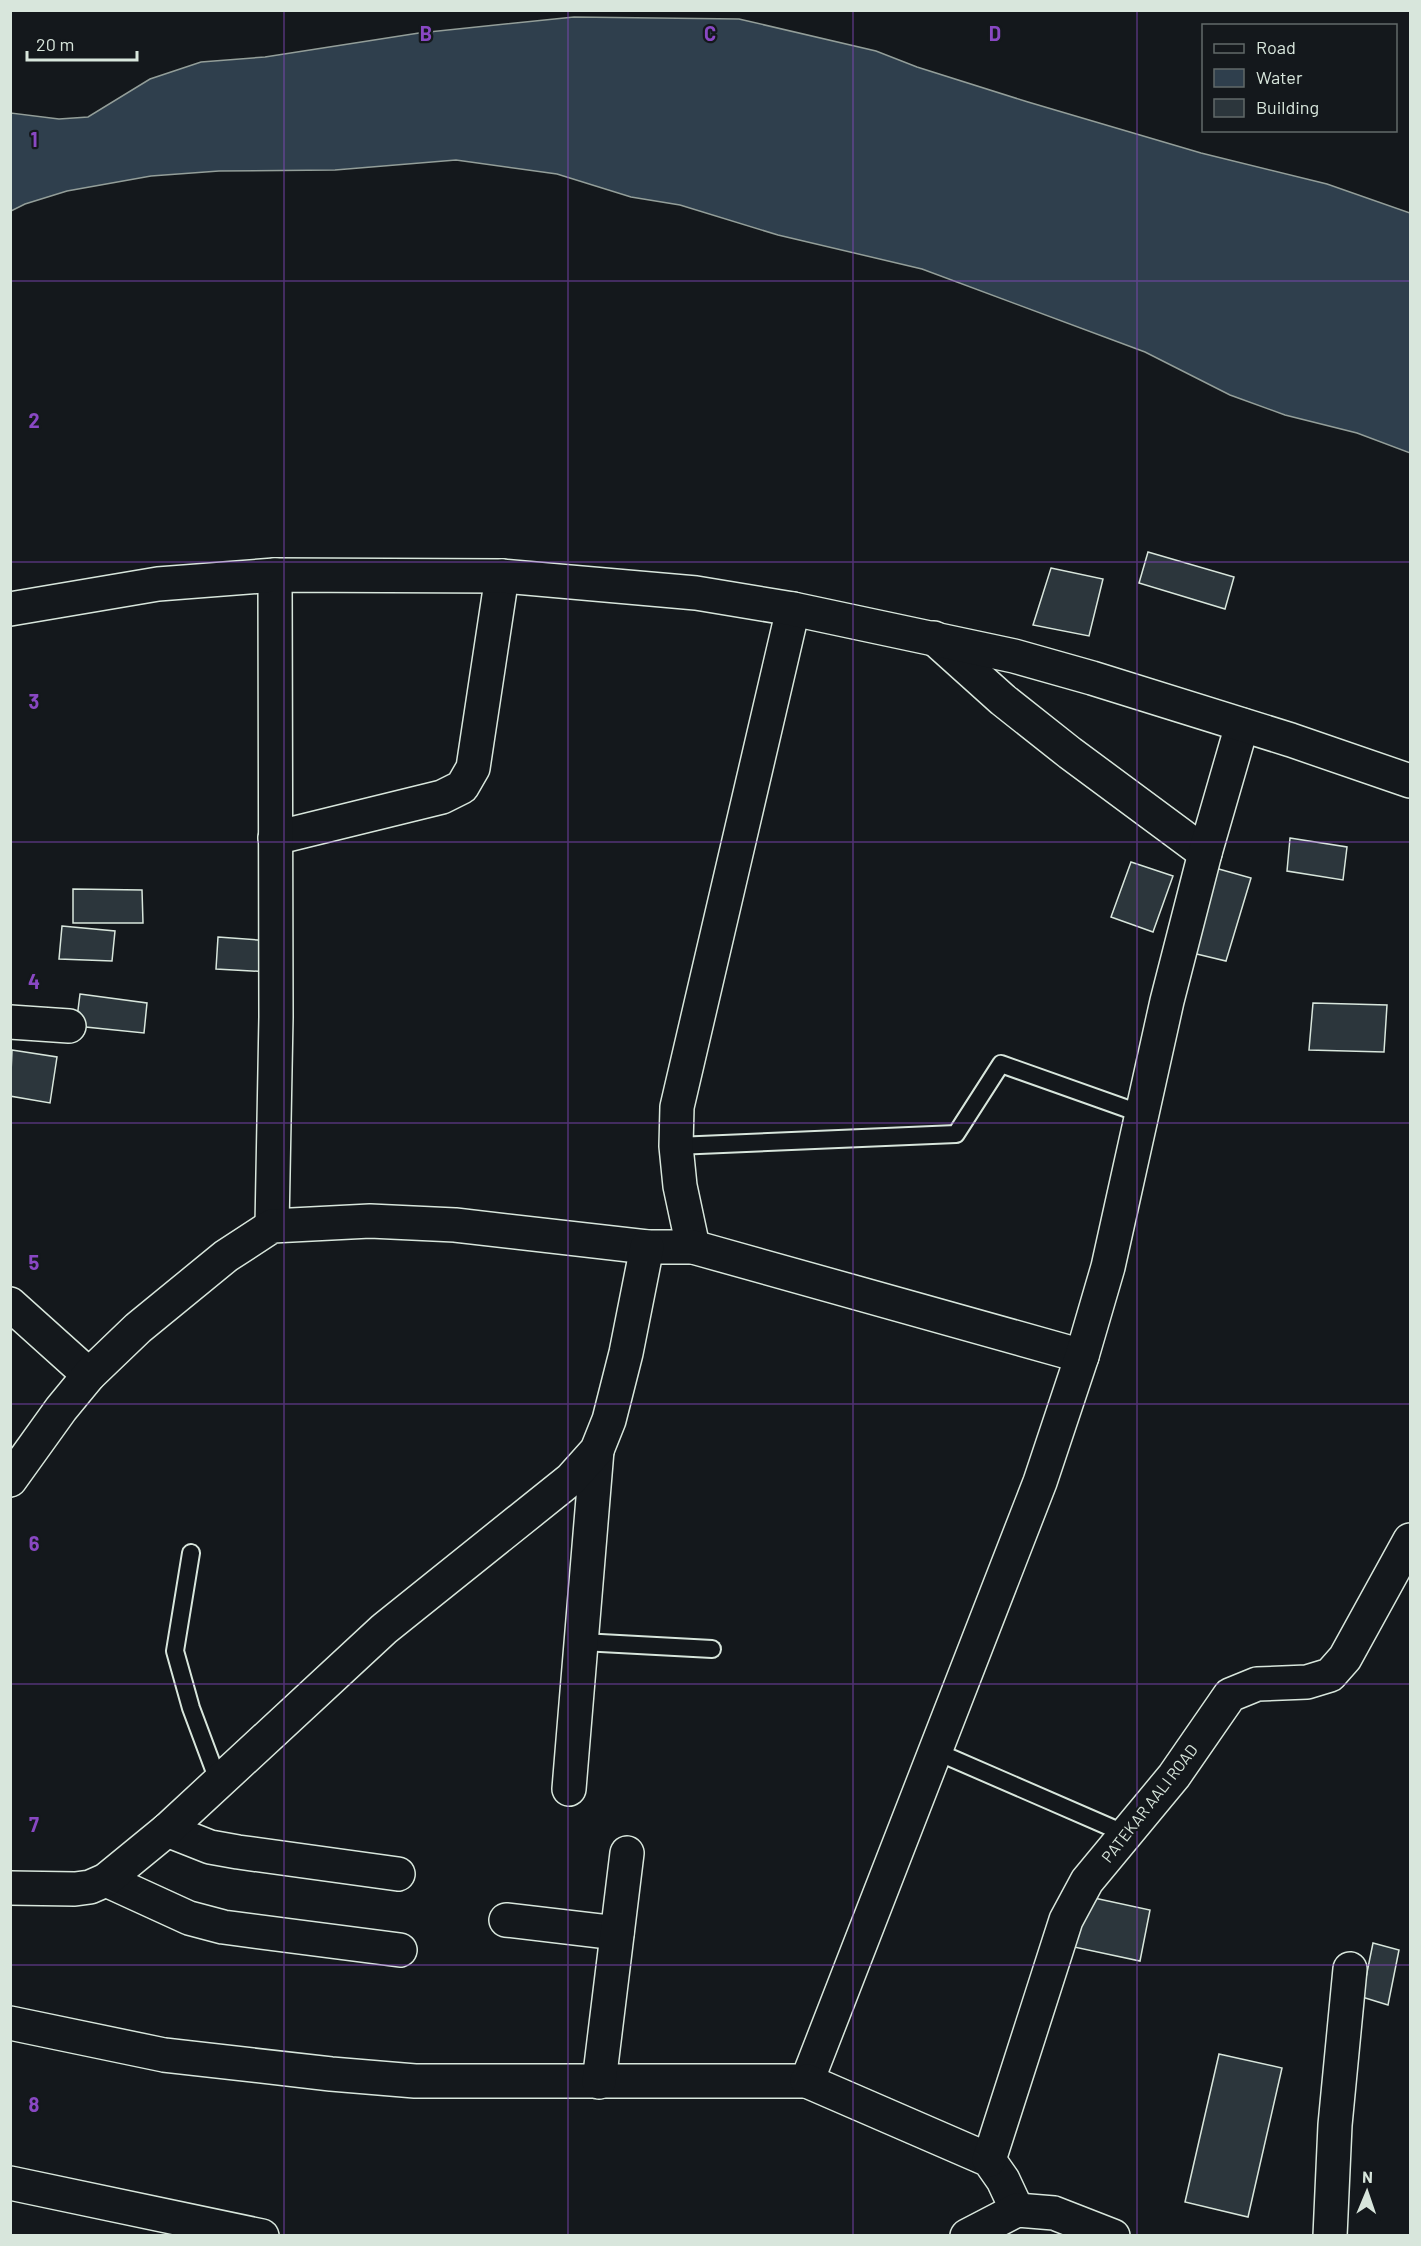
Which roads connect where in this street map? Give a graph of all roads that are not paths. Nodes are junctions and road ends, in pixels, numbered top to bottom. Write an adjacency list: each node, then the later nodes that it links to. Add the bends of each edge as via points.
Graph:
1 (275, 575): 2 (street); 3 (street, via 158,584); 8 (street)
2 (502, 576): 4 (street, via 696,593); 8 (street, via 473,768 462,787 442,797)
3 (10, 609)
4 (793, 609): 5 (street); 13 (street, via 677,1107)
5 (934, 638): 6 (street, via 1014,656); 9 (street, via 1070,753)
6 (1242, 724): 7 (street); 9 (street)
7 (1410, 781)
8 (275, 838): 14 (street)
9 (1205, 853): 12 (street)
10 (10, 1022): 11 (street)
11 (69, 1026)
12 (1142, 1114): 13 (lane, via 1001,1064 956,1134); 18 (street, via 1108,1267)
13 (676, 1146): 16 (street)
14 (272, 1226): 15 (street, via 370,1221 455,1225); 19 (street, via 225,1256 138,1328)
15 (647, 1247): 16 (street); 20 (street, via 626,1353)
16 (693, 1247): 18 (street)
17 (10, 1304): 19 (street)
18 (1082, 1356): 26 (street, via 1040,1482)
19 (89, 1375): 21 (street)
20 (597, 1450): 24 (street); 27 (street, via 571,1479 384,1629)
21 (10, 1480)
22 (1410, 1540): 30 (street, PATEKAR AALI ROAD, via 1345,1658 1330,1675 1307,1682 1257,1684 1230,1695 1174,1776)
23 (191, 1553): 27 (lane, via 175,1651)
24 (582, 1642): 25 (lane); 28 (street)
25 (712, 1649)
26 (935, 1751): 30 (lane); 41 (street)
27 (219, 1783): 29 (street)
28 (569, 1789)
29 (167, 1830): 32 (street, via 238,1852); 33 (street)
30 (1126, 1834): 42 (street, PATEKAR AALI ROAD, via 1087,1881 1066,1920)
31 (627, 1853): 36 (street)
32 (398, 1874)
33 (106, 1880): 34 (street, via 75,1889); 37 (street, via 189,1918 223,1927)
34 (10, 1888)
35 (506, 1920): 36 (street)
36 (618, 1933): 40 (street)
37 (400, 1950)
38 (1350, 1969): 48 (street, via 1335,2125)
39 (10, 2023): 40 (street, via 164,2055 331,2074 415,2081)
40 (599, 2082): 41 (street)
41 (807, 2082): 42 (street)
42 (989, 2160): 44 (street)
43 (10, 2183): 45 (street)
44 (1017, 2210): 46 (street); 47 (street, via 1054,2213)
45 (262, 2235)
46 (968, 2235)
47 (1113, 2235)
48 (1330, 2235)

